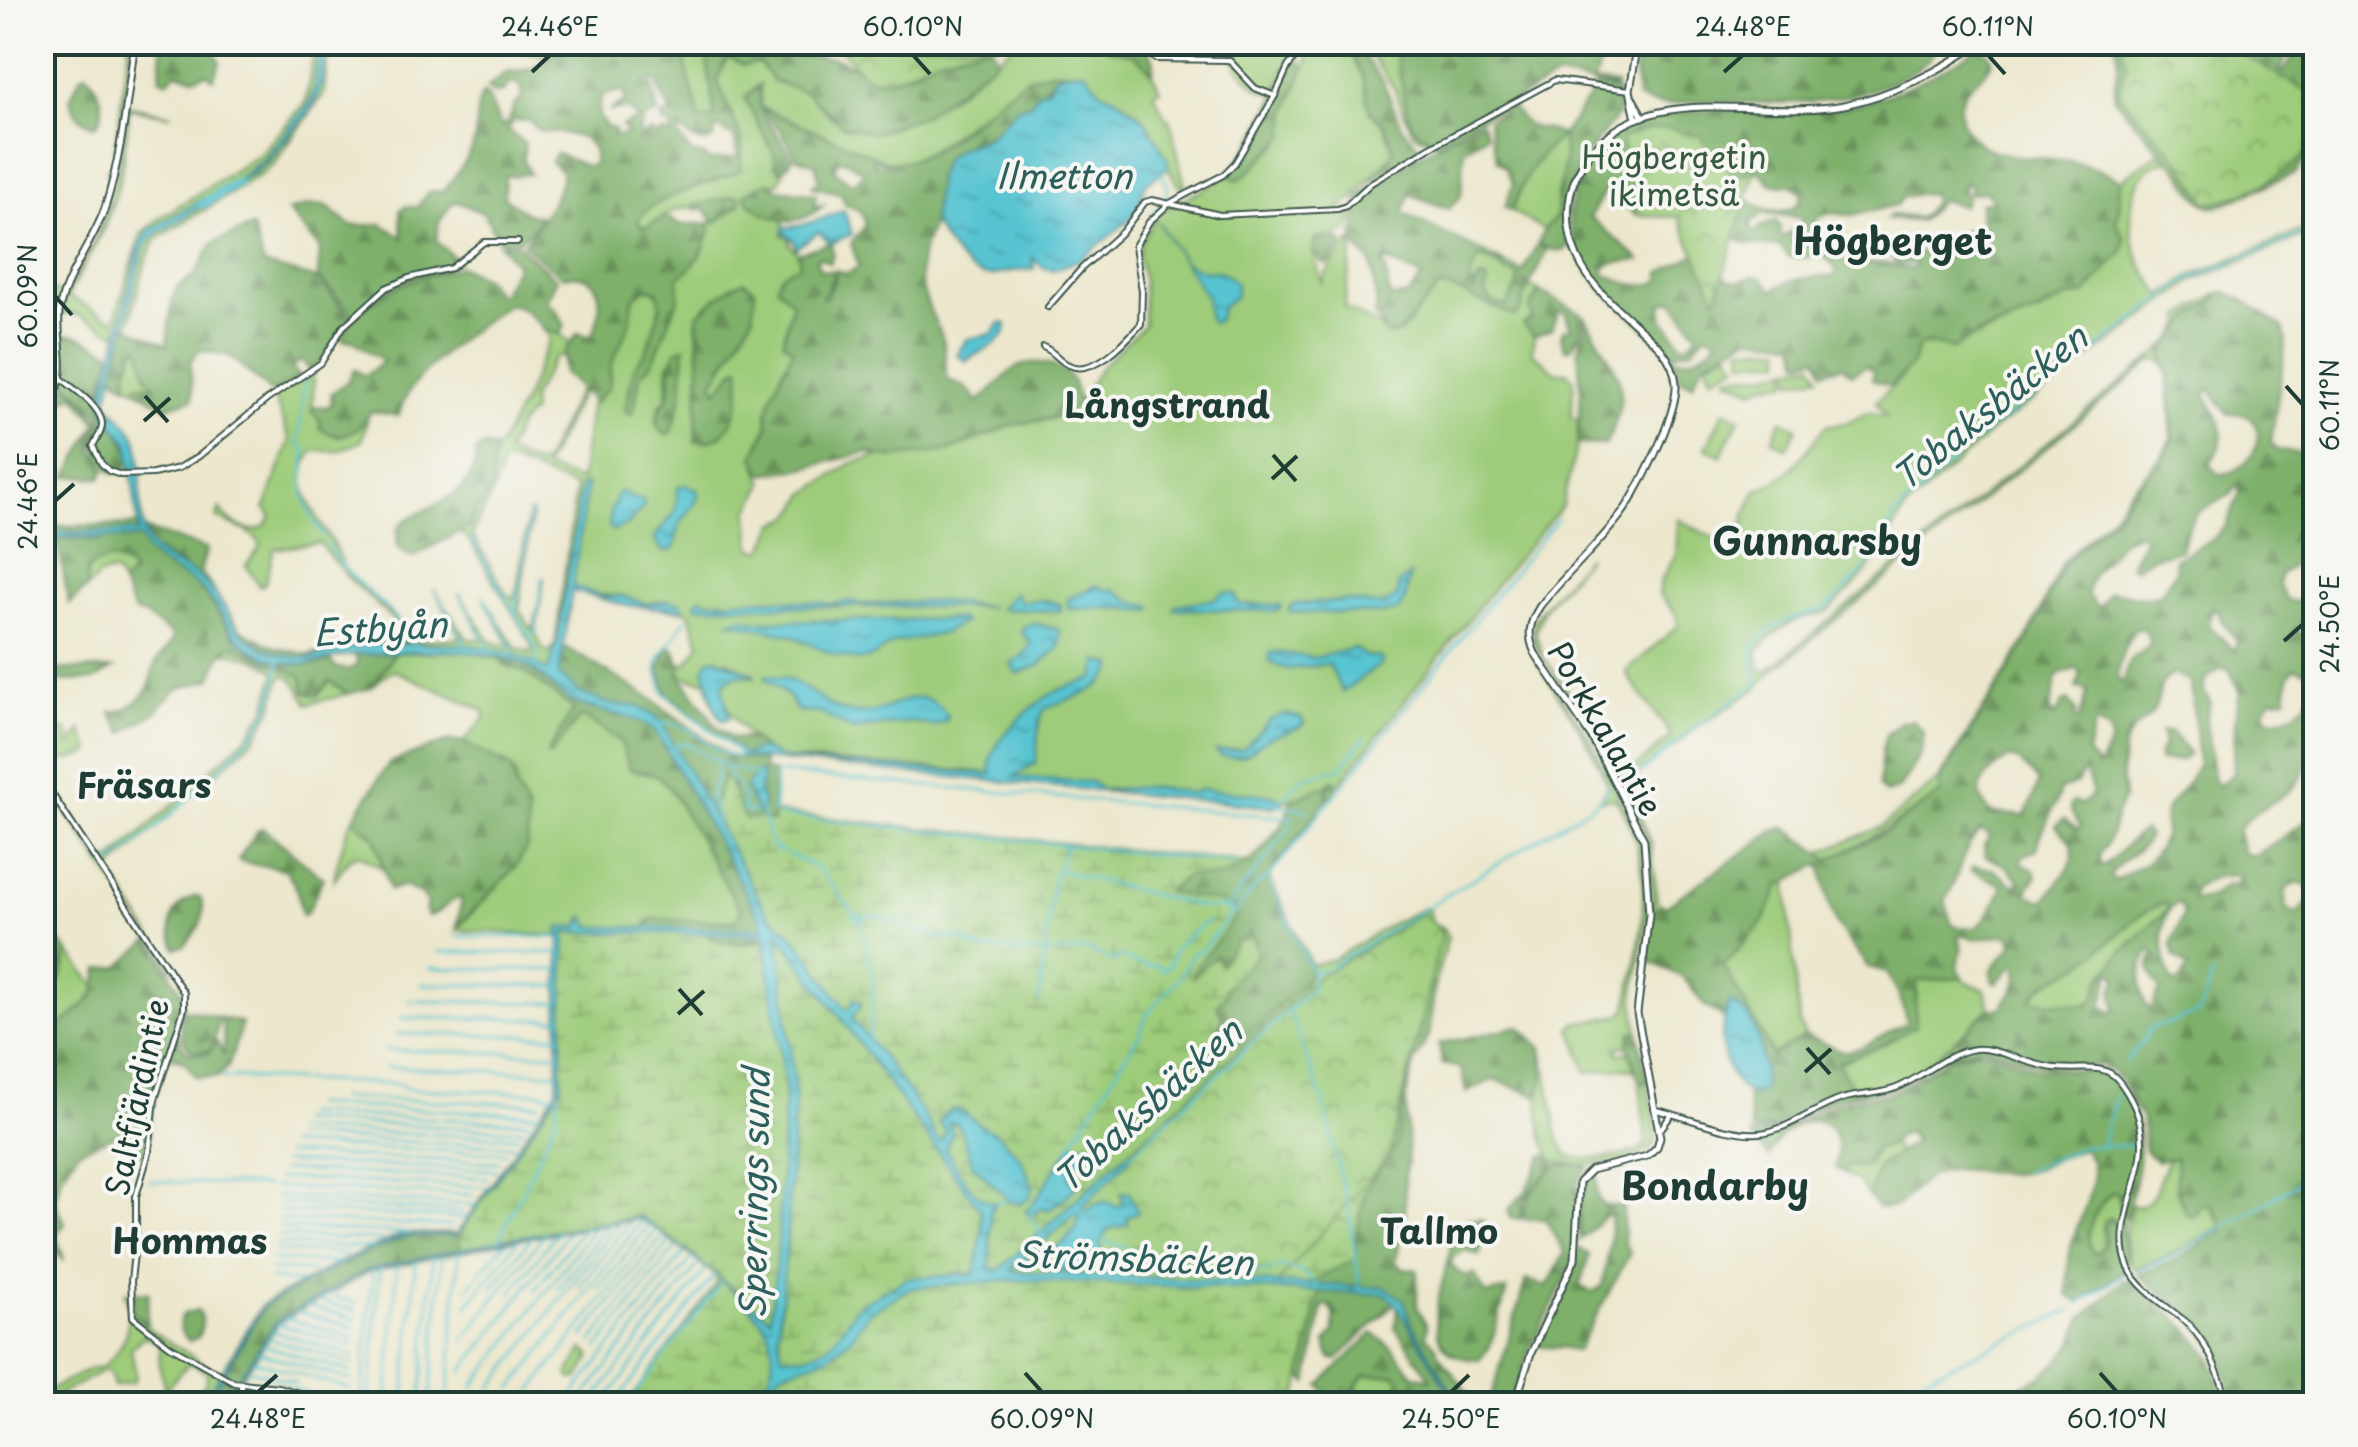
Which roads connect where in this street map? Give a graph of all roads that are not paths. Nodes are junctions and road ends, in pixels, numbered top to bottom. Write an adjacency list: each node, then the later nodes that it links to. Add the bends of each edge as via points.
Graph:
1 (135, 42): 13 (street, via 114,181 60,310)
2 (1147, 42): 7 (street, via 1155,59 1229,60 1255,88)
3 (1308, 42): 7 (street)
4 (1638, 42): 6 (street)
5 (1982, 42): 8 (street, Porkkalantie, via 1918,80 1844,104 1807,110 1682,108)
6 (1631, 93): 8 (street); 9 (street, via 1555,80 1429,148 1338,208 1220,215)
7 (1275, 96): 9 (street, via 1235,163)
8 (1640, 118): 16 (street, Porkkalantie, via 1607,136 1583,163 1571,190 1569,227 1587,276 1669,360 1676,394 1628,507 1540,606 1529,637 1592,738 1644,840 1648,926 1636,1013)
9 (1170, 203): 11 (street, via 1145,202); 12 (street, via 1136,246 1141,324 1104,358 1079,368)
10 (518, 242): 13 (street, via 484,242 452,268 386,288 343,328 316,367 189,462 164,473 113,473 102,464 92,446 102,420)
11 (1048, 306)
12 (1043, 347)
13 (62, 379): 14 (street)
14 (42, 406)
15 (42, 779): 19 (street, Saltfjärdintie, via 184,993 138,1183 133,1317)
16 (1656, 1110): 17 (street); 18 (street, Porkkalantie)
17 (1674, 1113): 18 (street); 23 (street, via 1749,1134 1772,1131 1838,1100 1890,1091 1946,1058 1979,1048 2044,1067 2102,1068 2126,1092 2142,1130 2124,1228 2127,1263 2210,1352)
18 (1660, 1130): 22 (street, via 1647,1156 1591,1170 1579,1182 1575,1259)
19 (238, 1384): 20 (street); 21 (street, Saltfjärdintie)
20 (242, 1404)
21 (337, 1404)
22 (1514, 1404)
23 (2229, 1404)

